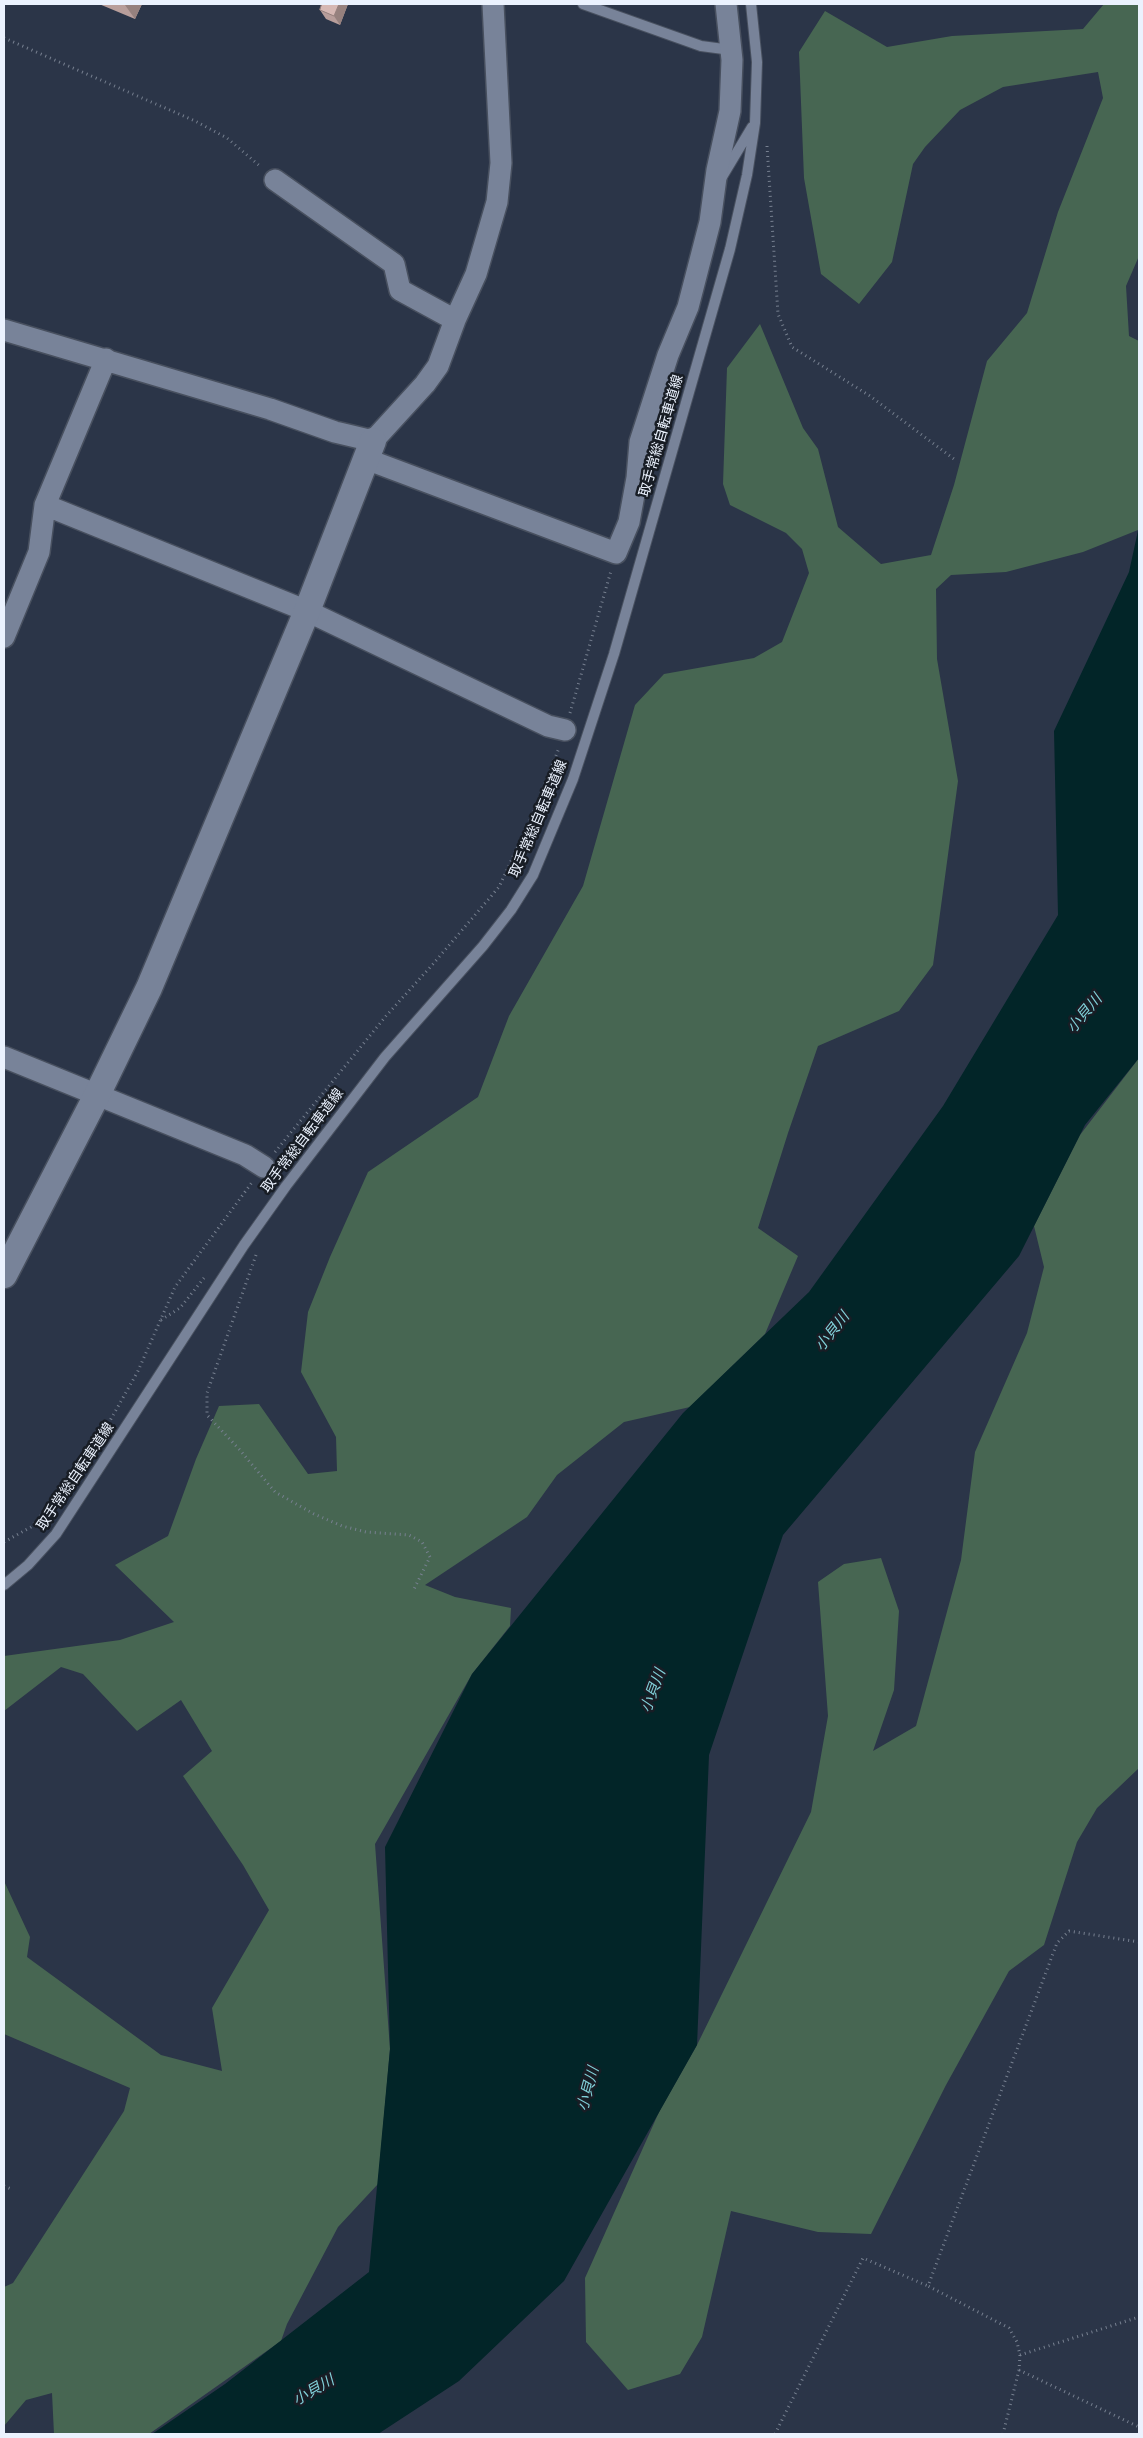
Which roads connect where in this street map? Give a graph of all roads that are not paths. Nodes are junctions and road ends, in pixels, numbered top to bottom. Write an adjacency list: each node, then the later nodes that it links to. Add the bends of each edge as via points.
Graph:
1 (493, 4): 9 (street, via 501,163 497,202 476,274)
2 (583, 4): 5 (lane, via 701,46)
3 (726, 4): 5 (street)
4 (751, 4): 6 (lane, 取手常総自転車道線, via 757,62)
5 (731, 50): 8 (street, via 730,111)
6 (754, 123): 8 (lane); 21 (lane, 取手常総自転車道線, via 747,175 730,249 614,654 572,779 533,875 483,946 385,1057 324,1134 249,1239 56,1534 28,1565)
7 (275, 180): 9 (street, via 394,264 400,290)
8 (714, 190): 12 (street, via 710,222 688,308 668,354 640,442 629,522 616,553)
9 (455, 320): 12 (street, via 438,366)
10 (4, 330): 11 (street)
11 (106, 359): 12 (street, via 270,409 336,432); 13 (street)
12 (369, 450): 14 (street)
13 (45, 505): 14 (street); 15 (street, via 39,552)
14 (307, 611): 16 (street, via 548,726); 18 (street, via 149,988)
15 (4, 638)
16 (565, 730)
17 (4, 1057): 18 (street)
18 (97, 1095): 19 (street, via 245,1155); 20 (street)
19 (264, 1167)
20 (4, 1275)
21 (4, 1584)

